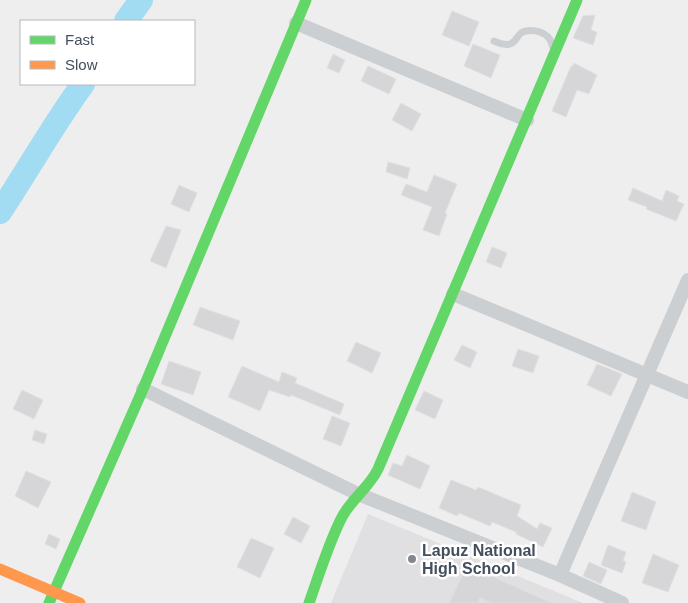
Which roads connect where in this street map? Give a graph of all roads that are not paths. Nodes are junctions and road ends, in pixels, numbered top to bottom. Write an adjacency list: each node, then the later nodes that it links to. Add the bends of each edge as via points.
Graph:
1 (306, 0): 3 (street)
2 (577, 0): 5 (street)
3 (296, 23): 6 (street); 10 (street)
4 (494, 41): 5 (lane, via 509,45 523,32 534,31 549,38)
5 (555, 53): 6 (street)
6 (527, 120): 8 (street)
7 (688, 280): 9 (street)
8 (453, 294): 9 (street); 12 (street, via 378,469 372,481)
9 (647, 375): 11 (street); 14 (street)
10 (143, 389): 12 (street); 15 (street)
11 (688, 392)
12 (358, 494): 14 (street); 18 (street, via 341,518)
13 (0, 569): 15 (street)
14 (560, 575): 19 (street)
15 (54, 592): 16 (street); 17 (street)
16 (49, 603)
17 (80, 603)
18 (309, 603)
19 (622, 603)

